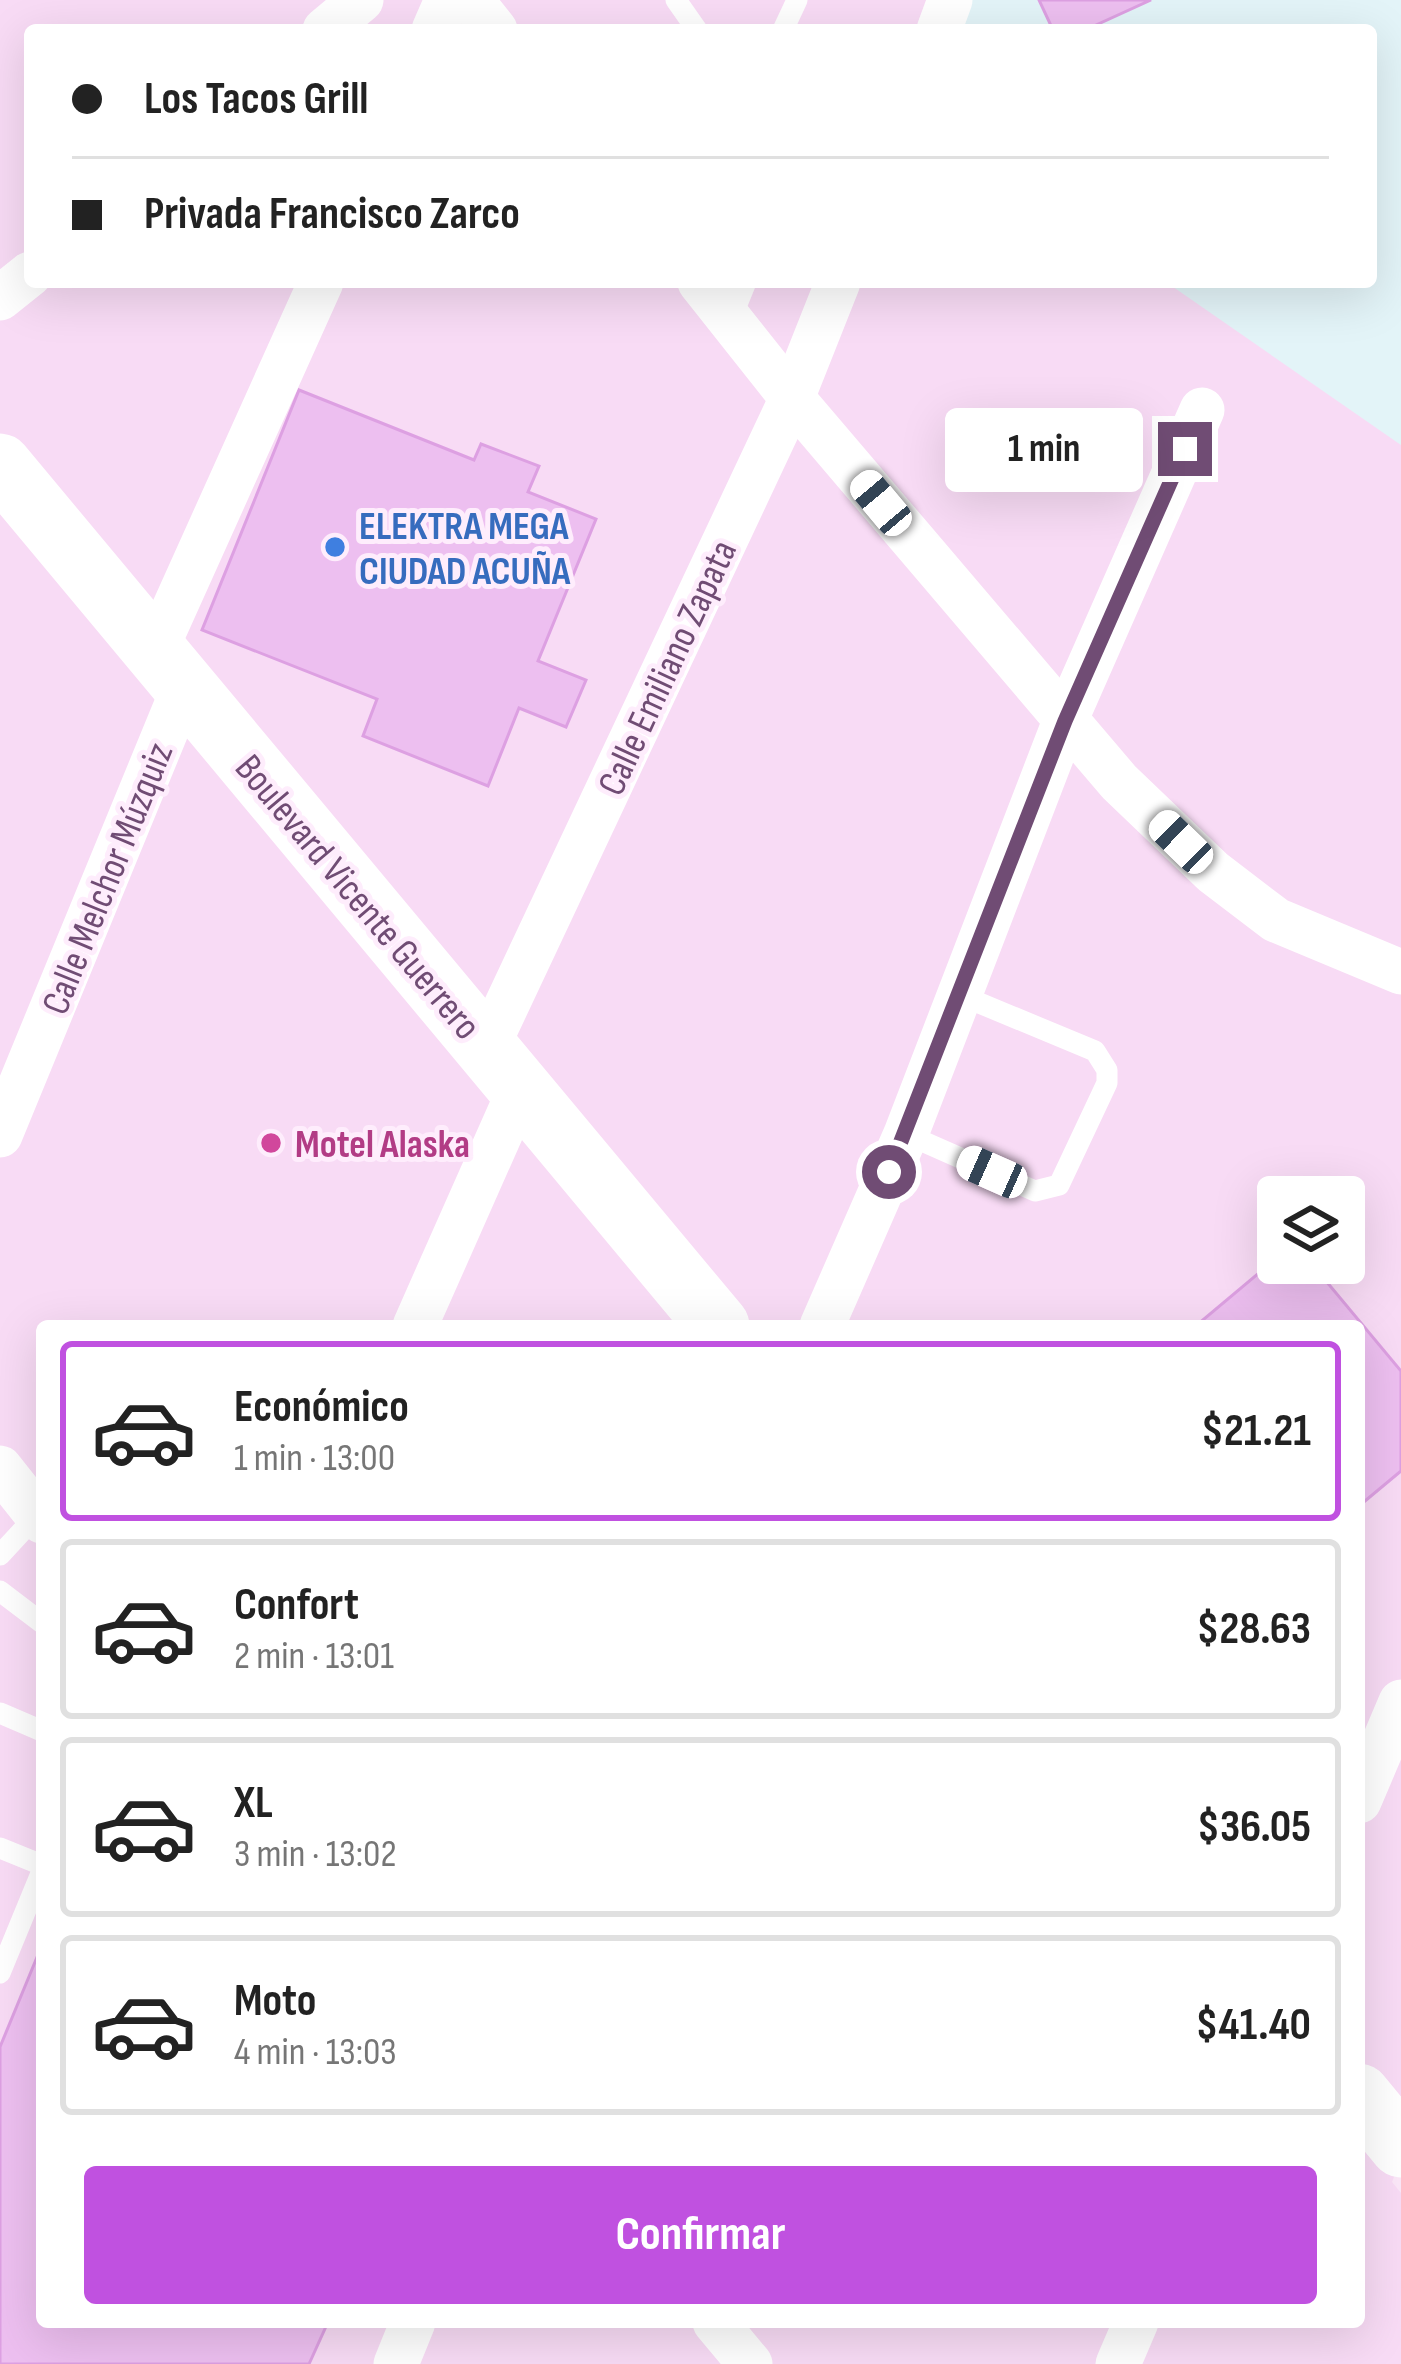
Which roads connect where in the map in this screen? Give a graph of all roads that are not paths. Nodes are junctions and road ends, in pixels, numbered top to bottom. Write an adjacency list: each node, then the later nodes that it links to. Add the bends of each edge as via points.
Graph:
1 (361, 0): 3 (street)
2 (471, 0): 4 (street)
3 (332, 24)
4 (490, 24)
5 (24, 279): 8 (street)
6 (319, 288): 13 (street, Calle Melchor Múzquiz)
7 (836, 288): 10 (street, Calle Emiliano Zapata)
8 (0, 298)
9 (738, 301): 10 (street)
10 (792, 398): 14 (street); 17 (street, Calle Emiliano Zapata)
11 (1202, 410): 14 (street)
12 (0, 466): 13 (main road, Boulevard Vicente Guerrero)
13 (170, 669): 17 (main road, Boulevard Vicente Guerrero); 19 (street, Calle Melchor Múzquiz)
14 (1065, 721): 15 (street, via 1213,872 1276,920); 16 (street)
15 (1401, 972)
16 (960, 995): 18 (street); 18 (lane, via 1095,1051 1107,1083 1059,1185 1046,1191)
17 (503, 1069): 20 (street, Calle Emiliano Zapata); 21 (main road, Boulevard Vicente Guerrero)
18 (906, 1134): 22 (street)
19 (0, 1135)
20 (417, 1320)
21 (713, 1320)
22 (825, 1320)
23 (0, 1468): 24 (street)
24 (36, 1513)
25 (36, 1522): 26 (lane)
26 (0, 1555)
27 (0, 1591): 28 (lane)
28 (36, 1618)
29 (1401, 1702): 32 (street)
30 (0, 1714): 31 (lane)
31 (36, 1729)
32 (1365, 1787)
33 (0, 1848): 34 (lane)
34 (36, 1865)
35 (36, 1883): 36 (lane)
36 (0, 1970)
37 (1365, 2103): 38 (main road)
38 (1401, 2146)
39 (411, 2328): 42 (street)
40 (720, 2328): 43 (street)
41 (1133, 2328): 44 (street)
42 (396, 2364)
43 (750, 2364)
44 (1118, 2364)

